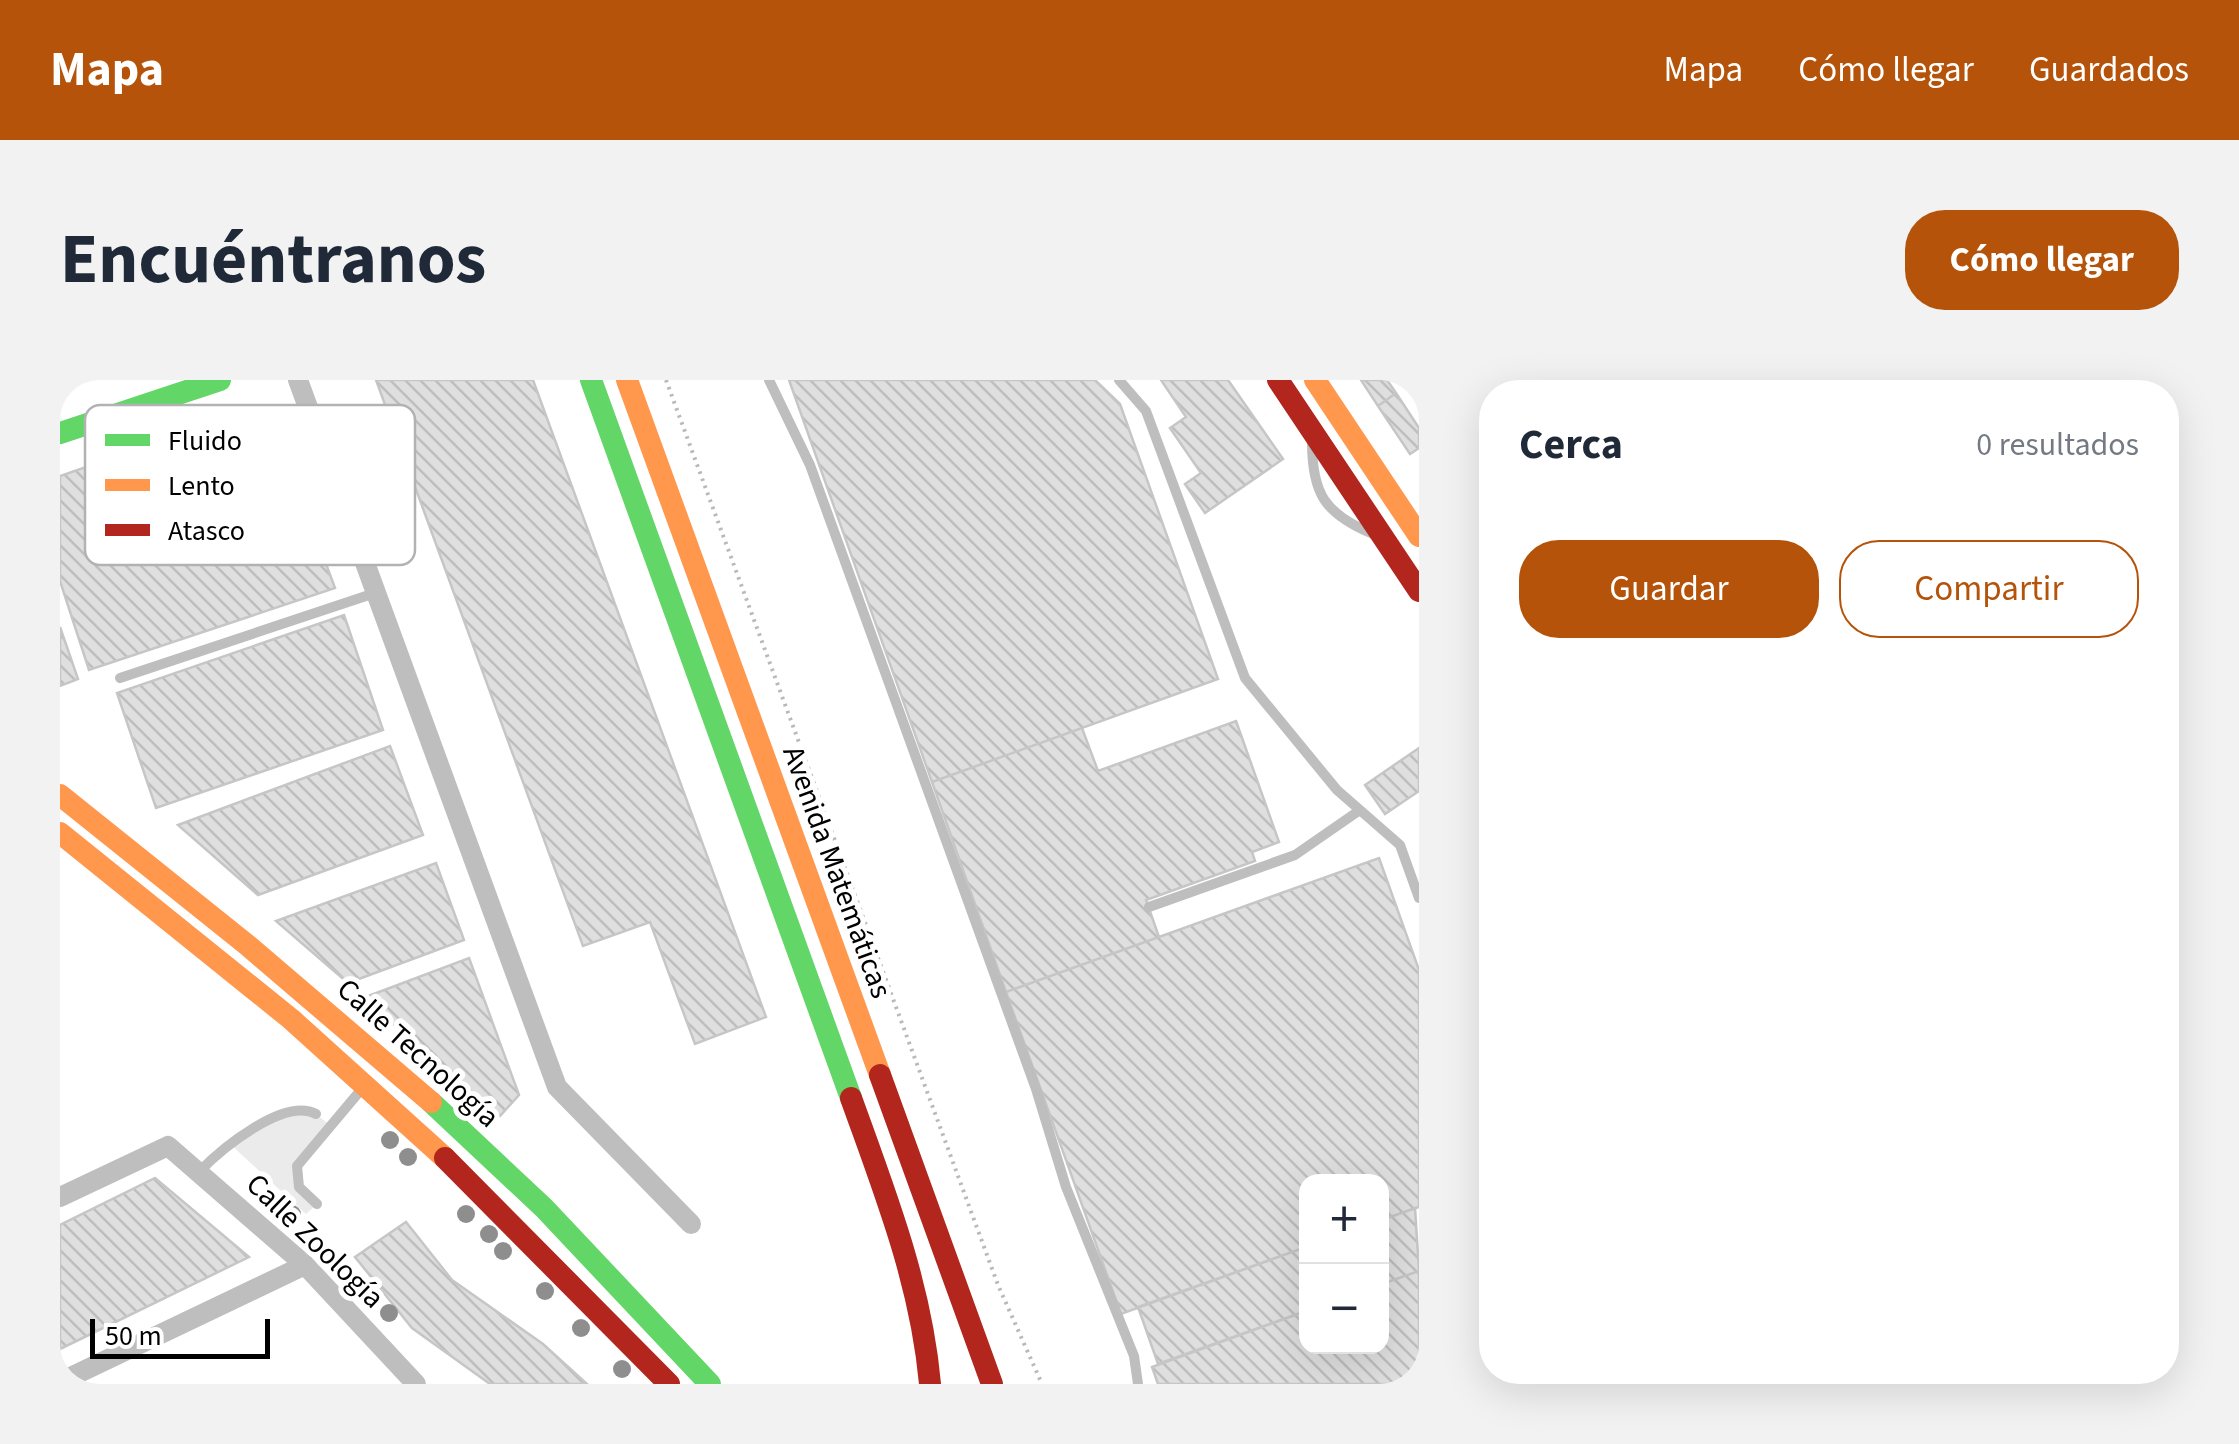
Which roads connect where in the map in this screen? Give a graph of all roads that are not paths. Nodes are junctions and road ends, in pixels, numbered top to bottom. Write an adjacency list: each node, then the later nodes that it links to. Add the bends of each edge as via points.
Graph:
1 (220, 380): 9 (main road)
2 (298, 380): 10 (street)
3 (590, 380): 34 (main road, via 904,1244 924,1319)
4 (628, 380): 35 (main road, Avenida Matemáticas)
5 (769, 380): 36 (lane, via 816,484 1066,1188 1134,1356)
6 (1119, 380): 19 (lane, via 1146,411 1245,678)
7 (1278, 380): 15 (main road)
8 (1314, 380): 13 (main road)
9 (145, 405)
10 (307, 405)
11 (85, 425): 12 (main road)
12 (60, 433)
13 (1419, 536)
14 (366, 565): 16 (street)
15 (1419, 591)
16 (376, 593): 17 (lane); 28 (street, via 557,1087)
17 (120, 678)
18 (60, 795): 33 (main road, Calle Tecnología, via 262,954 404,1080 543,1207)
19 (1360, 810): 21 (lane, via 1400,844); 22 (lane, via 1295,854)
20 (60, 833): 23 (main road, Calle Tecnología)
21 (1419, 898)
22 (1150, 906)
23 (366, 1084): 27 (lane, via 296,1166 298,1187); 32 (main road, Calle Tecnología, via 524,1232)
24 (316, 1114): 25 (lane, via 298,1109 241,1135)
25 (198, 1172): 26 (street, Calle Zoología, via 168,1146); 29 (street, Calle Zoología)
26 (60, 1198)
27 (317, 1204)
28 (691, 1224)
29 (306, 1265): 30 (street); 31 (street, Calle Zoología)
30 (60, 1382)
31 (416, 1384)
32 (670, 1384)
33 (710, 1384)
34 (930, 1384)
35 (992, 1384)
36 (1138, 1384)

